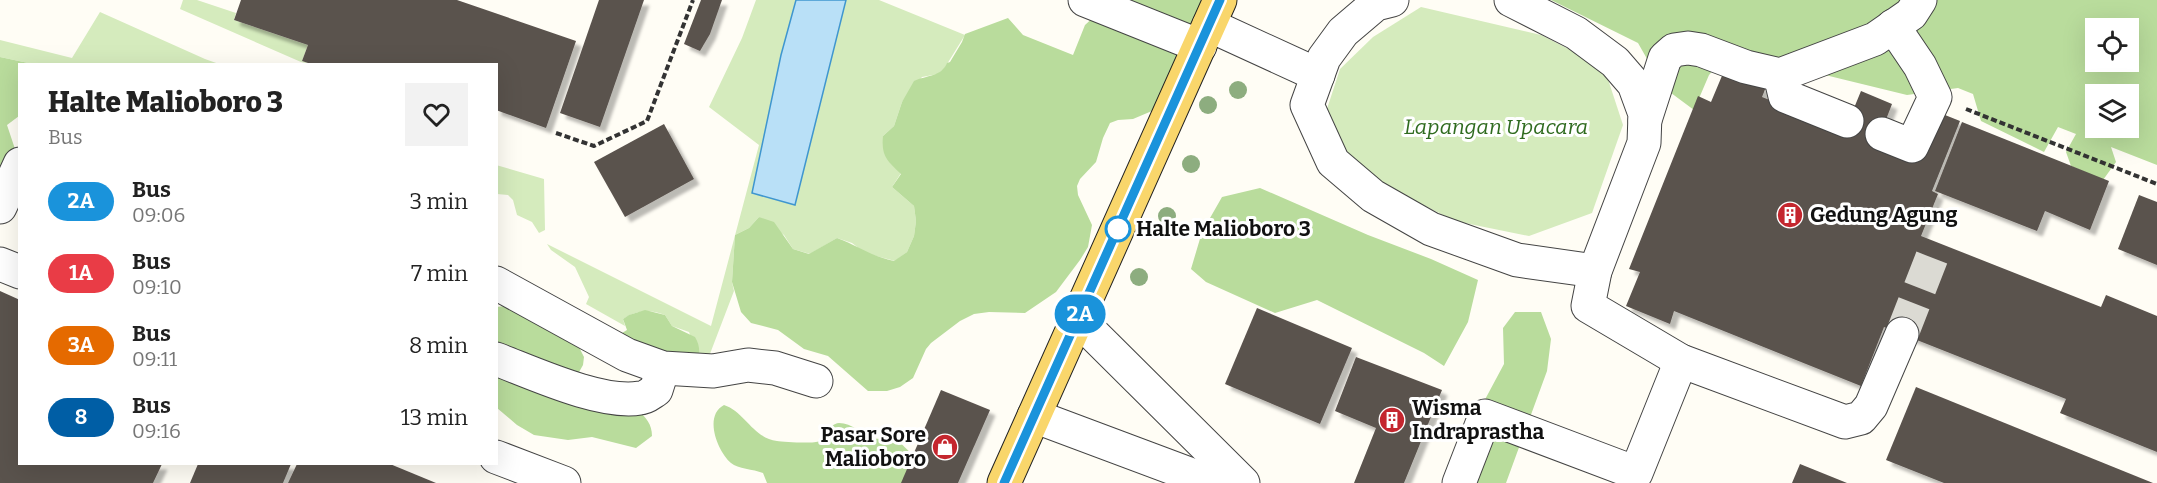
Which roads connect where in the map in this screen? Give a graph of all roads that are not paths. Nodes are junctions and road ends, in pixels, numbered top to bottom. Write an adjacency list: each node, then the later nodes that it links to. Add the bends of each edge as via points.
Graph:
1 (1085, 0): 5 (street)
2 (1392, 0): 7 (street, via 1376,4 1343,32 1323,58)
3 (1511, 0): 9 (street, via 1576,33 1615,62 1634,84)
4 (1920, 0): 6 (street, via 1911,14)
5 (1210, 24): 7 (street); 18 (main road)
6 (1893, 26): 8 (street, via 1875,39); 11 (street, via 1935,97 1912,146)
7 (1318, 75): 16 (street, via 1307,105 1333,162 1373,196 1431,229 1517,260)
8 (1780, 75): 9 (street, via 1701,50 1674,50 1665,58); 10 (street, via 1785,96)
9 (1645, 120): 16 (street, via 1644,143)
10 (1847, 121)
11 (1882, 134)
12 (18, 168): 13 (street)
13 (0, 207)
14 (0, 264): 15 (street)
15 (18, 271)
16 (1595, 271): 21 (street, via 1588,306)
17 (498, 284): 22 (street, via 627,355)
18 (1078, 319): 24 (main road); 30 (street)
19 (1902, 334): 21 (street, via 1871,406 1861,418 1845,422)
20 (498, 360): 22 (street, via 582,391 625,399 642,398 656,390)
21 (1681, 361): 26 (street)
22 (663, 368): 23 (street, via 713,371 748,365 775,368)
23 (816, 381)
24 (1034, 416): 28 (main road); 29 (street)
25 (498, 458): 27 (street)
26 (1642, 480): 31 (street, via 1485,416)
27 (564, 483)
28 (1004, 483)
29 (1213, 483)
30 (1243, 483)
31 (1459, 483)

